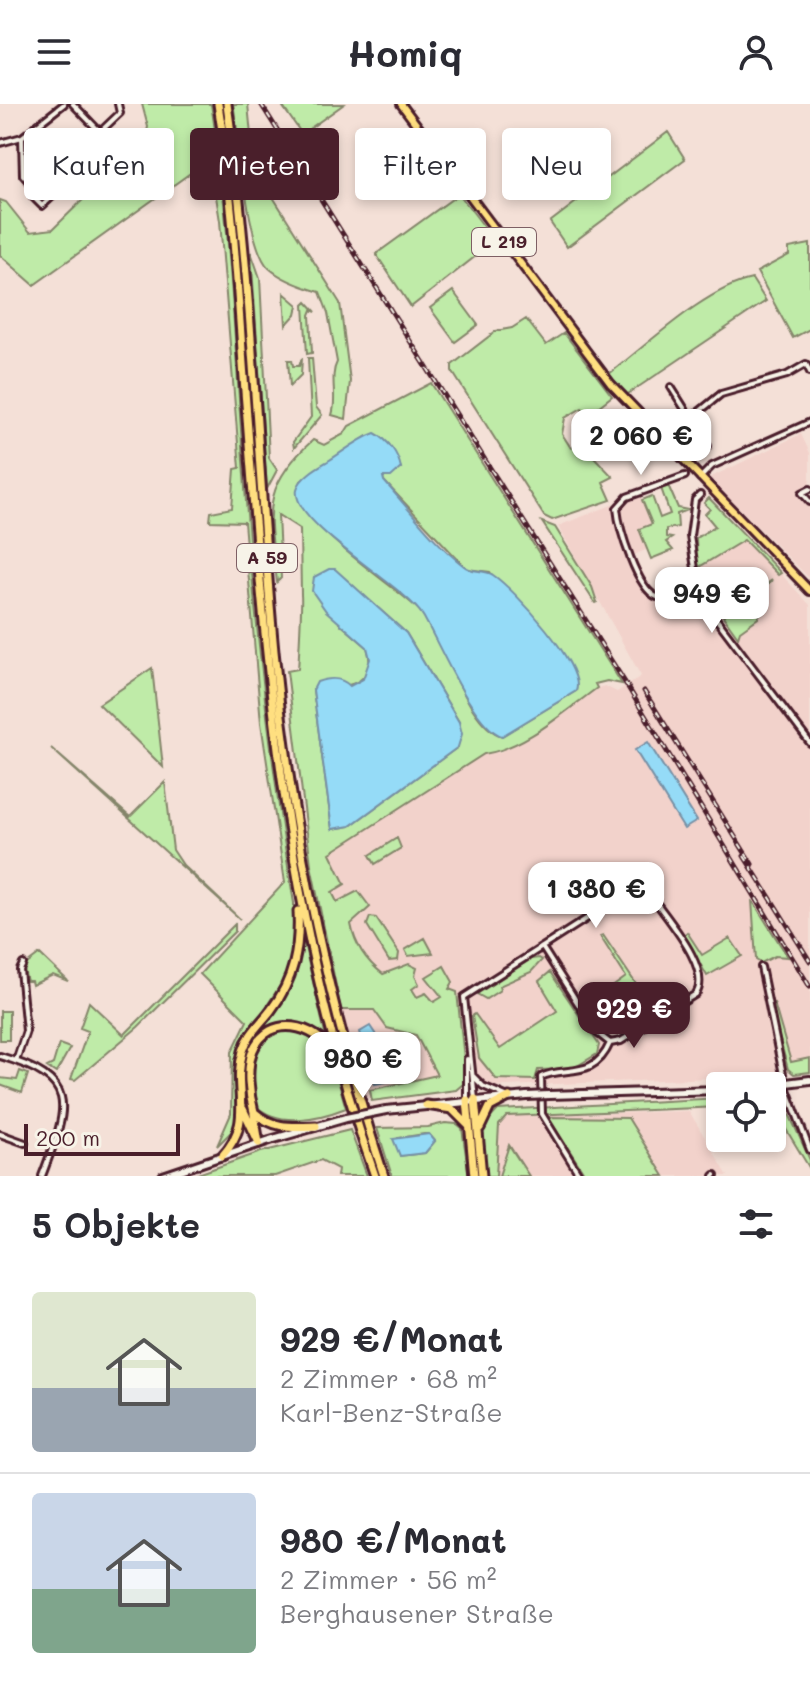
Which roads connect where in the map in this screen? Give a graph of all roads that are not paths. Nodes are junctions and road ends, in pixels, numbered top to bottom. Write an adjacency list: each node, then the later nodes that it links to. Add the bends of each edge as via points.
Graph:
1 (64, 104): 10 (street)
2 (73, 104): 7 (street)
3 (118, 104): 8 (street, via 120,113)
4 (218, 104): 27 (highway, A 59, via 233,212 269,684)
5 (227, 104): 57 (highway, A 59, via 244,235 275,654 290,778 334,1009)
6 (401, 104): 20 (main road, L 219, via 606,379)
7 (100, 128)
8 (104, 128)
9 (102, 130): 9 (street, via 90,140 99,151 112,139)
10 (22, 137): 11 (street); 12 (street)
11 (0, 143)
12 (24, 176)
13 (810, 372): 15 (street, via 806,364 787,375 737,387)
14 (671, 387): 15 (street)
15 (692, 417): 17 (street); 18 (street)
16 (810, 422): 20 (street, via 712,466)
17 (668, 437)
18 (708, 446)
19 (685, 476): 24 (street, via 627,497 617,508 618,525 646,590 664,597)
20 (700, 478): 25 (main road, L 219)
21 (810, 489): 23 (street, via 802,493)
22 (700, 495): 24 (street, via 690,536 696,575)
23 (810, 502)
24 (692, 590): 26 (street)
25 (810, 591)
26 (810, 743)
27 (296, 881): 35 (highway, A 59); 45 (highway, via 295,963 283,993 243,1051)
28 (542, 947): 31 (street, via 596,1032); 31 (street, via 630,891 653,898 698,967 701,983 696,994); 32 (street, via 464,997)
29 (23, 964): 34 (street, via 26,1031)
30 (761, 967): 36 (street)
31 (610, 1043): 60 (street, via 606,1053 580,1071 541,1077 542,1114)
32 (468, 1053): 37 (street); 43 (street)
33 (0, 1056): 34 (street)
34 (16, 1061): 54 (street, via 39,1068 62,1096 61,1123)
35 (338, 1062): 46 (highway, via 325,1041 309,1029 272,1030 256,1045 250,1064); 56 (highway, A 59)
36 (782, 1072)
37 (472, 1074): 42 (street, via 483,1086); 43 (street)
38 (810, 1080): 39 (main road)
39 (786, 1084)
40 (786, 1087): 52 (street)
41 (706, 1090): 42 (main road, bridge)
42 (509, 1097): 43 (main road); 48 (highway, via 484,1114)
43 (471, 1100): 44 (main road); 48 (highway)
44 (426, 1105): 47 (main road, bridge); 48 (highway, via 452,1109)
45 (243, 1107): 51 (highway); 53 (highway, via 237,1136)
46 (254, 1112): 47 (highway, via 278,1126); 51 (highway)
47 (316, 1126): 51 (main road)
48 (474, 1132): 58 (highway); 59 (highway)
49 (0, 1134): 50 (street)
50 (25, 1143)
51 (259, 1143): 53 (main road)
52 (810, 1150)
53 (222, 1156): 55 (main road)
54 (42, 1176)
55 (163, 1176)
56 (375, 1176)
57 (384, 1176)
58 (474, 1176)
59 (482, 1176)
60 (580, 1176)

